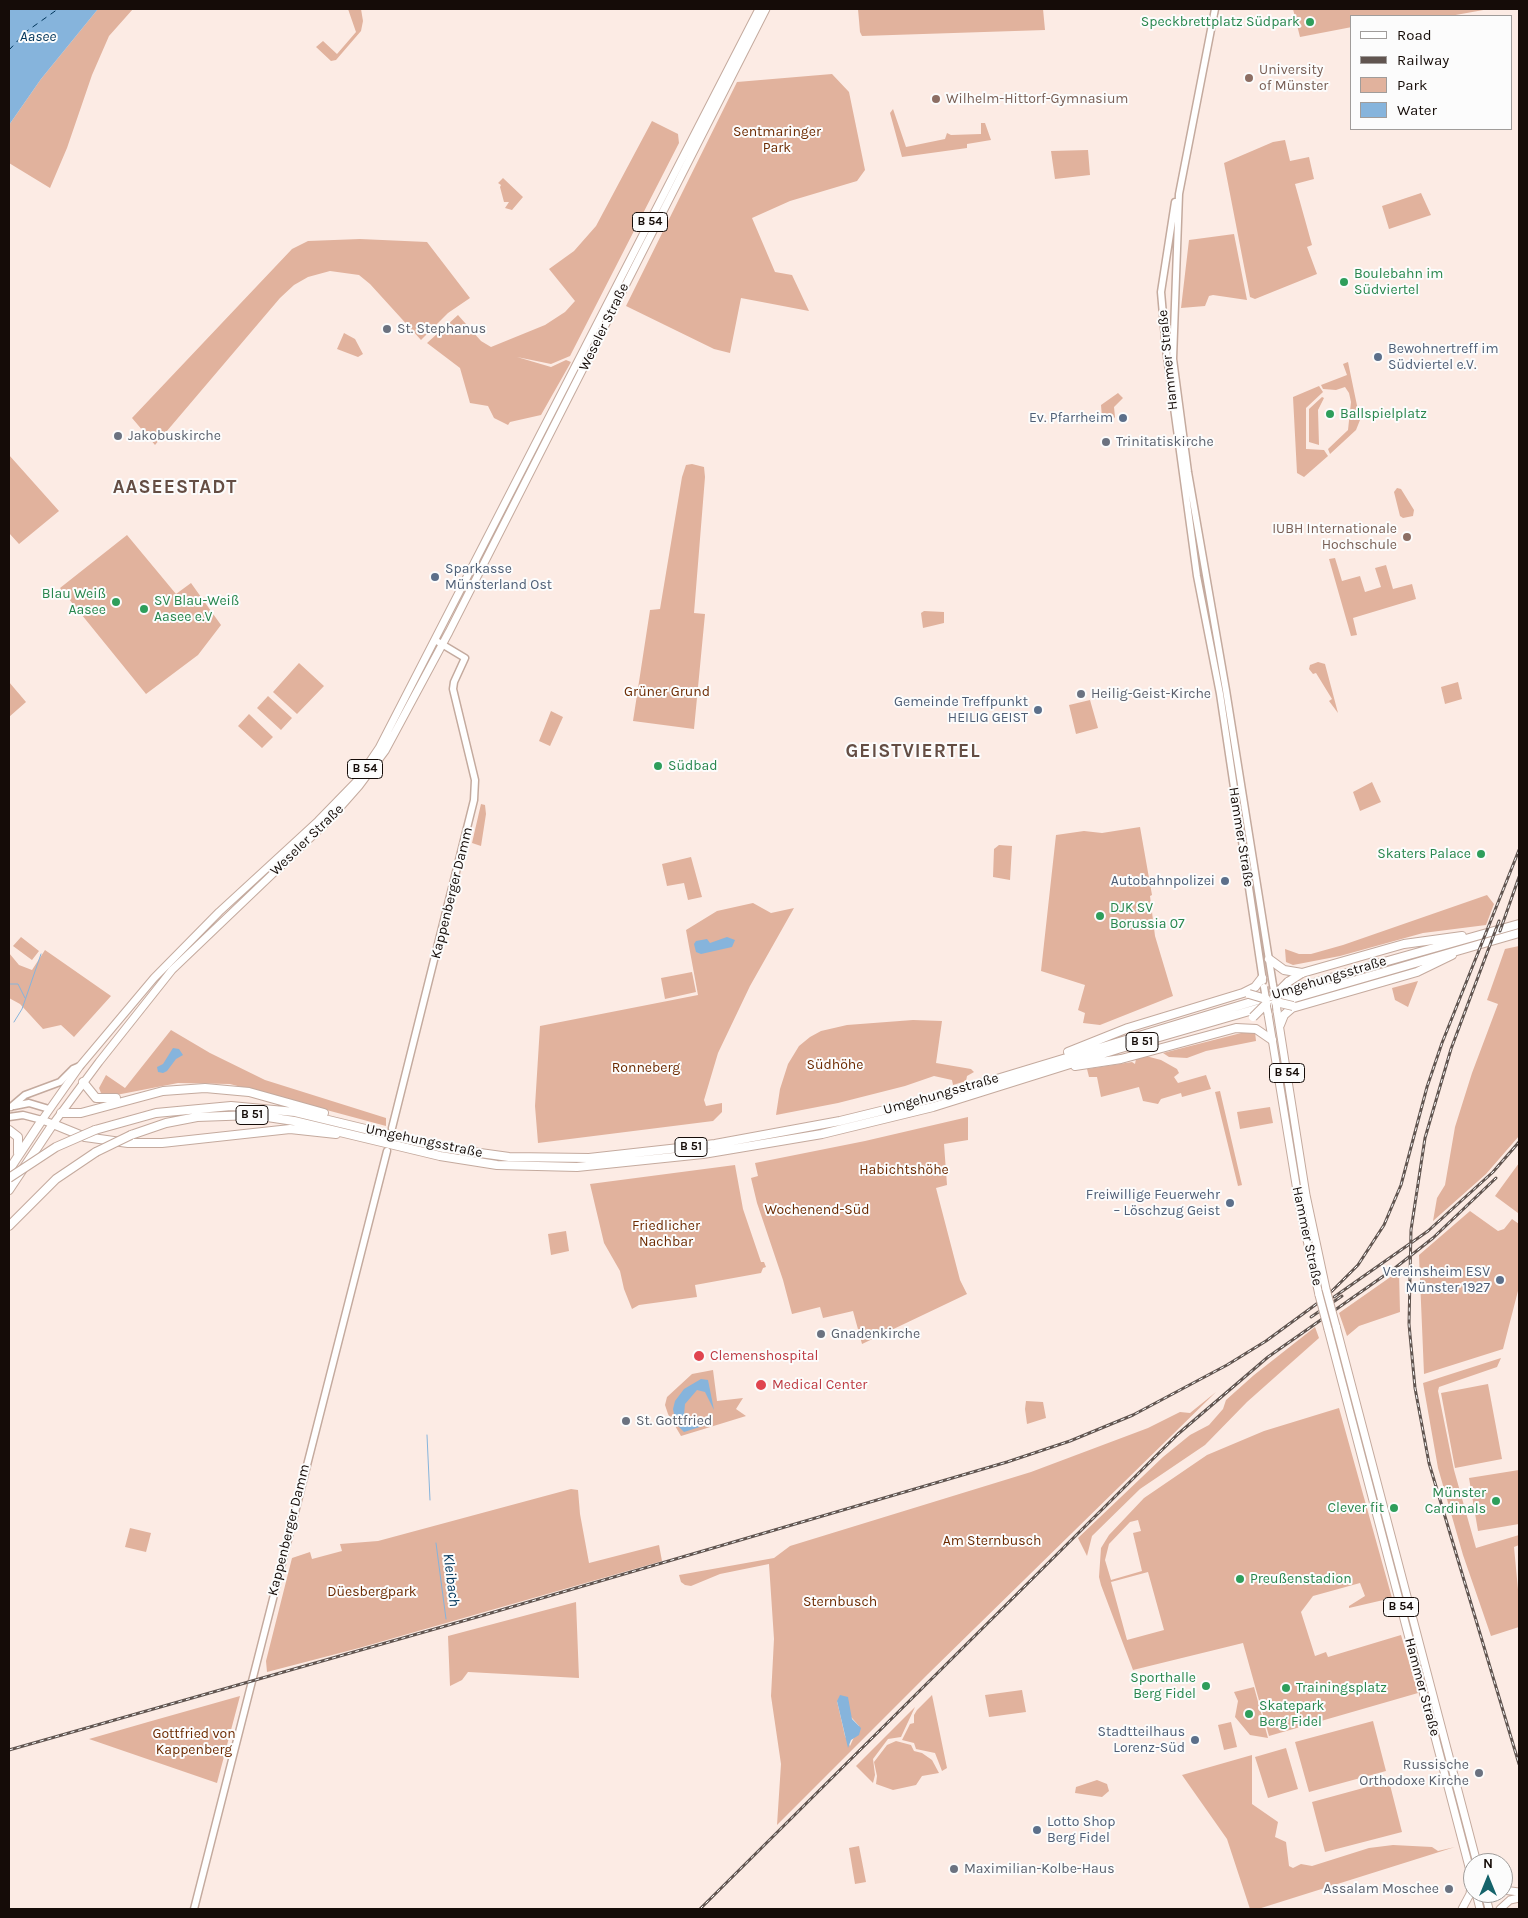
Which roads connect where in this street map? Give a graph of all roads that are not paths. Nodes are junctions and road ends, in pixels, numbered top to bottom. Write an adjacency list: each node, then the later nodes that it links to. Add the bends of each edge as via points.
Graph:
1 (759, 9): 7 (main road, Weseler Straße / B 54)
2 (766, 9): 8 (main road, Weseler Straße / B 54)
3 (1214, 9): 4 (main road, Hammer Straße)
4 (1187, 143): 5 (main road, Hammer Straße, via 1179,201 1173,359 1178,412); 6 (main road, Hammer Straße, via 1177,181 1162,308)
5 (1206, 577): 6 (main road); 13 (main road, Hammer Straße)
6 (1197, 579): 15 (main road, Hammer Straße, via 1220,694)
7 (435, 640): 8 (main road); 18 (main road, Weseler Straße / B 54, via 379,748 356,782 318,822 214,918)
8 (443, 645): 20 (main road, Weseler Straße / B 54, via 385,751 351,796 172,970); 35 (main road, Kappenberger Damm, via 465,658 453,690 475,780 474,800)
9 (1519, 924): 11 (highway, Umgehungsstraße / B 51)
10 (1519, 933): 12 (highway, Umgehungsstraße / B 51)
11 (1481, 934): 14 (highway, via 1404,944); 25 (highway, Umgehungsstraße / B 51)
12 (1469, 946): 19 (highway, via 1417,972); 25 (highway, Umgehungsstraße / B 51)
13 (1269, 959): 14 (highway, via 1284,970); 17 (main road, Hammer Straße, bridge, via 1273,985)
14 (1302, 973): 17 (highway, bridge)
15 (1262, 978): 16 (highway); 17 (main road, Hammer Straße, bridge)
16 (1246, 994): 17 (highway, bridge); 25 (highway, via 1099,1038)
17 (1270, 1000): 19 (highway, bridge); 21 (main road, Hammer Straße / B 54, bridge); 22 (highway, bridge); 23 (main road, Hammer Straße / B 54, bridge, via 1268,1014)
18 (131, 1004): 20 (main road); 24 (main road, Weseler Straße / B 54)
19 (1296, 1006): 21 (highway, via 1288,1011)
20 (140, 1011): 26 (main road, Weseler Straße / B 54)
21 (1280, 1025): 45 (main road, Hammer Straße / B 54, bridge, via 1306,1195 1326,1288)
22 (1236, 1028): 23 (highway, via 1256,1029); 25 (highway, via 1121,1059)
23 (1272, 1040): 44 (main road, Hammer Straße / B 54, bridge, via 1300,1208 1319,1295)
24 (80, 1066): 28 (main road, via 60,1082 26,1095); 29 (main road, Weseler Straße / B 54)
25 (1050, 1066): 34 (highway, Umgehungsstraße / B 51, via 840,1121 714,1144 614,1156 550,1159 495,1156 444,1148); 37 (highway, Umgehungsstraße / B 51, via 934,1107 845,1129 736,1149 634,1162 561,1167 497,1165)
26 (84, 1082): 27 (highway, via 96,1098); 30 (main road, Weseler Straße / B 54)
27 (135, 1097): 30 (highway, via 81,1113); 34 (highway, via 178,1089 236,1089 338,1117)
28 (10, 1108): 29 (main road, via 29,1103)
29 (49, 1110): 30 (main road); 32 (main road, B 54)
30 (61, 1113): 33 (main road, B 54)
31 (9, 1117): 32 (main road, via 22,1115)
32 (42, 1120): 33 (main road); 39 (highway)
33 (52, 1124): 37 (highway, via 85,1136 128,1143 290,1129); 42 (highway)
34 (348, 1124): 41 (highway, B 51, bridge, via 273,1109 224,1106 156,1113 95,1130 56,1147)
35 (392, 1128)
36 (9, 1130): 39 (highway, via 18,1137)
37 (372, 1140): 43 (highway, B 51, bridge, via 294,1121 233,1115 181,1119 131,1135 96,1152 56,1179)
38 (387, 1151): 47 (main road, Kappenberger Damm)
39 (18, 1155): 40 (highway)
40 (9, 1170)
41 (9, 1178)
42 (9, 1190)
43 (9, 1226)
44 (1465, 1853)
45 (1474, 1853)
46 (1519, 1898): 48 (main road, via 1510,1900)
47 (194, 1909)
48 (1500, 1909)

